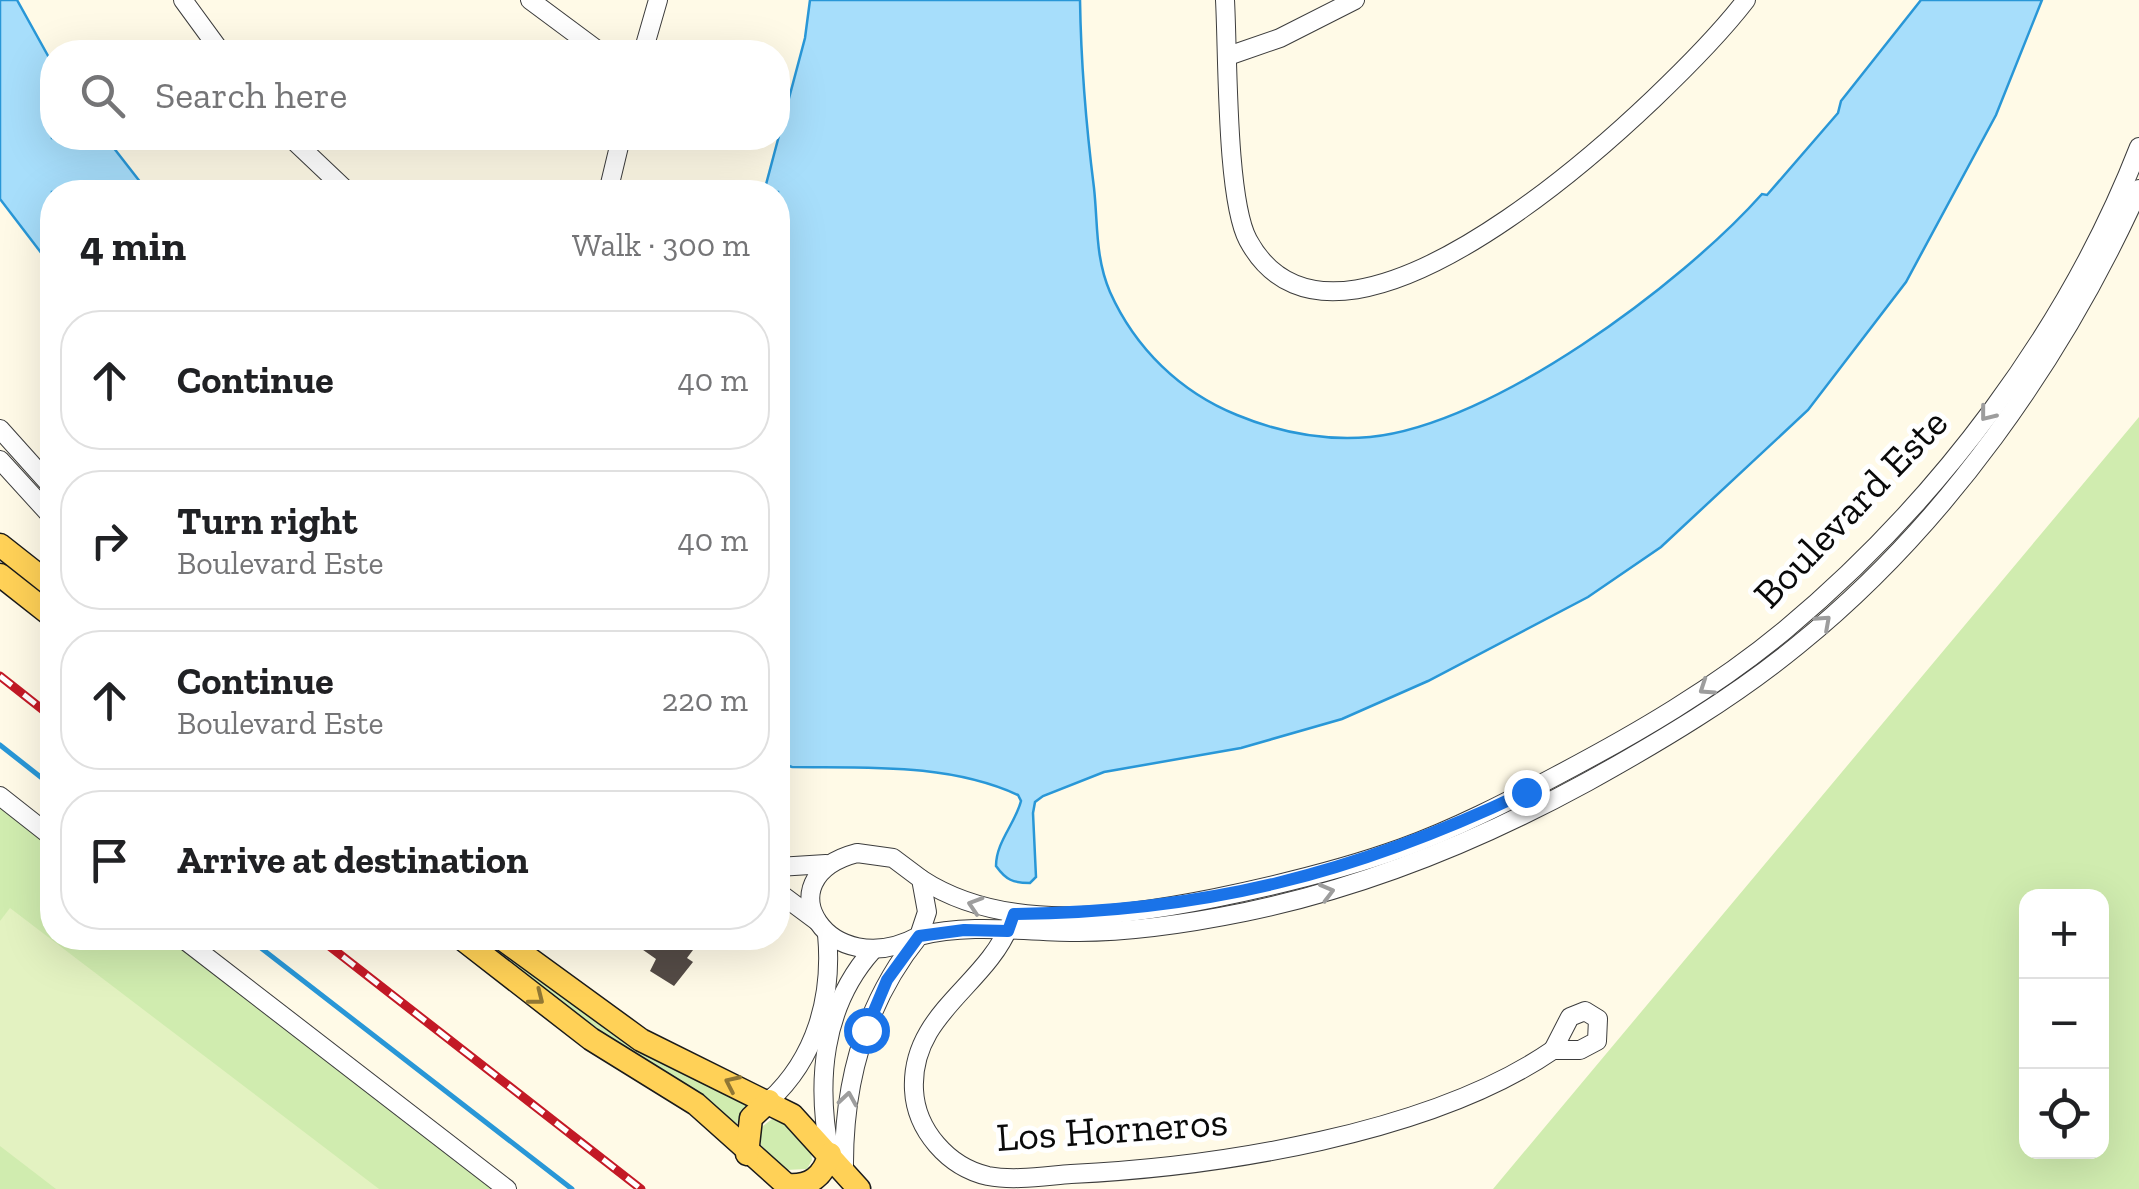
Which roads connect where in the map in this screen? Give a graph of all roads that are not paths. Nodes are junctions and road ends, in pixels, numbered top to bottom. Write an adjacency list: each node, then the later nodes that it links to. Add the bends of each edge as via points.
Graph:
1 (183, 0): 7 (street)
2 (530, 0): 8 (street)
3 (658, 0): 9 (street)
4 (1225, 0): 10 (street)
5 (1354, 0): 10 (street)
6 (1746, 0): 10 (street, via 1658,97 1540,196 1363,292 1300,286 1247,238 1236,190)
7 (211, 40)
8 (584, 40)
9 (646, 40)
10 (1228, 56)
11 (2139, 148): 17 (street, Boulevard Este)
12 (304, 150): 14 (street)
13 (618, 150): 15 (street)
14 (335, 180)
15 (611, 180)
16 (2139, 190): 17 (street, Boulevard Este)
17 (2103, 249): 20 (street, Boulevard Este)
18 (0, 429): 21 (street)
19 (0, 460): 22 (street)
20 (1952, 472): 27 (street, Boulevard Este); 28 (street, Boulevard Este, one-way to 20, via 1868,582)
21 (40, 474)
22 (40, 504)
23 (0, 545): 25 (main road)
24 (0, 575): 26 (main road)
25 (40, 577)
26 (40, 607)
27 (1755, 652): 28 (street); 29 (street, Boulevard Este, one-way to 29, via 1710,686)
28 (1767, 668): 31 (street, Boulevard Este, via 1719,704)
29 (1526, 792): 31 (street); 36 (street, Boulevard Este)
30 (0, 796): 32 (street)
31 (1536, 810): 36 (street, Boulevard Este, one-way to 31, via 1414,864)
32 (40, 828)
33 (826, 864): 34 (street); 35 (street, via 876,854 907,865); 39 (street, via 812,892)
34 (790, 868)
35 (922, 879): 38 (street, Boulevard Este, one-way to 35); 40 (street, via 927,912)
36 (1278, 895): 38 (street, Boulevard Este)
37 (790, 902): 39 (street)
38 (1011, 922): 40 (street, Boulevard Este); 45 (street, Los Horneros, via 991,958 928,1029 914,1069 918,1113 930,1137 949,1158 989,1176 1096,1173 1319,1140 1462,1097)
39 (822, 928): 44 (street); 46 (street, via 828,990 821,1016 798,1072)
40 (919, 936): 44 (street); 48 (street, one-way to 40, via 854,1064 887,980)
41 (198, 950): 50 (street)
42 (476, 950): 47 (main road, one-way to 47, via 591,1039 696,1104)
43 (518, 950): 46 (main road, one-way to 43, via 641,1040)
44 (872, 951): 48 (street, via 848,983 828,1042 823,1110)
45 (1553, 1050)
46 (769, 1101): 47 (main road, via 751,1118); 48 (main road, via 792,1115)
47 (747, 1154): 49 (main road)
48 (844, 1171): 49 (main road, via 826,1166 810,1183)
49 (789, 1187)
50 (507, 1189)

